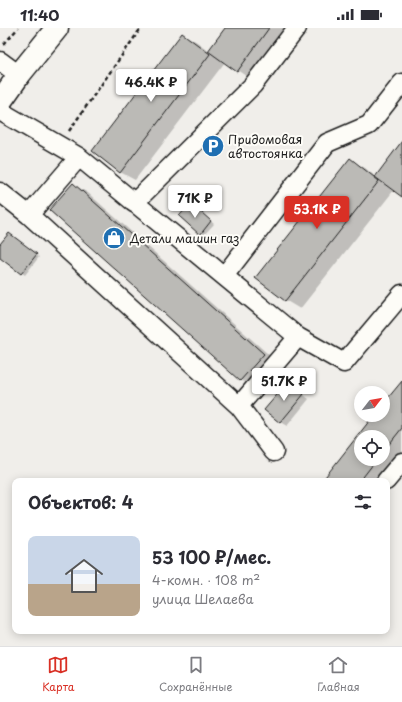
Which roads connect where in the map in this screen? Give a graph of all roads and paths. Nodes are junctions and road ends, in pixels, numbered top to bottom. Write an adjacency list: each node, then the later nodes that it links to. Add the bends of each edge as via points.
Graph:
1 (18, 28): 5 (path)
2 (57, 28): 7 (main road)
3 (141, 28): 11 (path)
4 (297, 28): 14 (street, via 253,85)
5 (0, 49)
6 (0, 61): 7 (street)
7 (19, 75): 9 (main road)
8 (402, 83): 16 (street, via 369,125 327,143)
9 (0, 102)
10 (0, 111): 11 (street)
11 (59, 146): 12 (street)
12 (79, 157): 14 (street); 15 (street)
13 (0, 192): 15 (street)
14 (134, 203): 16 (street)
15 (29, 215): 19 (street)
16 (224, 276): 18 (street)
17 (402, 294): 18 (street, via 344,363)
18 (298, 337): 19 (street)
19 (239, 406): 20 (street)
20 (274, 452)
21 (402, 462): 22 (street)
22 (389, 478)

